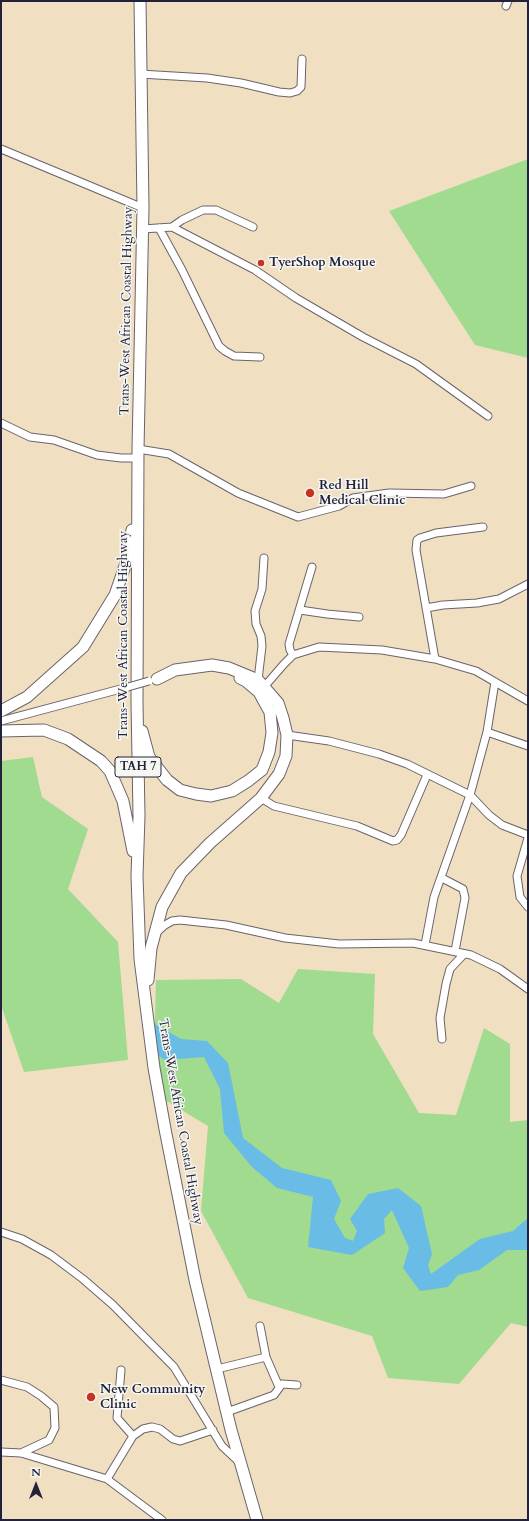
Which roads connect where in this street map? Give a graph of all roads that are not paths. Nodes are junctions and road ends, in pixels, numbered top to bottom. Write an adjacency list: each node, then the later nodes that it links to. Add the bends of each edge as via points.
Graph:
1 (140, 1): 3 (highway, Trans-West African Coastal Highway / TAH 7)
2 (302, 59): 3 (street, via 301,87 290,93 207,78)
3 (140, 74): 5 (highway, Trans-West African Coastal Highway / TAH 7)
4 (1, 149): 5 (street)
5 (143, 208): 9 (highway, Trans-West African Coastal Highway / TAH 7)
6 (253, 226): 7 (street, via 216,210 202,210)
7 (172, 227): 8 (street); 11 (street, via 255,270 296,298 416,364)
8 (159, 228): 9 (street); 10 (street, via 219,346 234,356)
9 (143, 229): 13 (highway, Trans-West African Coastal Highway / TAH 7)
10 (260, 357)
11 (488, 416)
12 (1, 423): 13 (street, via 30,437 54,440 97,455)
13 (138, 458): 14 (street, via 169,454 238,492 298,517 339,506 354,498 389,493 444,494); 28 (highway, Trans-West African Coastal Highway / TAH 7); 29 (highway, via 130,547 115,595 83,647 27,697)
14 (471, 486)
15 (483, 528): 19 (street, via 436,533 417,540 416,550)
16 (264, 558): 26 (street, via 262,589 255,611 262,646)
17 (312, 568): 20 (street)
18 (528, 584): 19 (street, via 499,599)
19 (426, 608): 23 (street)
20 (300, 610): 21 (street); 22 (street, via 290,644)
21 (360, 617)
22 (293, 655): 23 (street, via 319,648 382,650); 26 (street)
23 (435, 660): 25 (street, via 476,671)
24 (153, 680): 26 (highway, via 175,670 212,665 229,668); 28 (highway, via 177,673 214,670 246,681 259,692 270,712 272,733 269,752 262,770 232,791 212,796 180,790 167,780 149,757); 30 (street, bridge)
25 (495, 682): 27 (street); 32 (street)
26 (261, 683): 33 (highway, via 278,703)
27 (528, 701)
28 (137, 702): 39 (highway, Trans-West African Coastal Highway / TAH 7)
29 (1, 711)
30 (1, 721)
31 (1, 731): 39 (highway, via 44,730 68,739 110,771 123,801)
32 (487, 732): 34 (street); 36 (street)
33 (287, 735): 35 (street, via 329,741 380,754); 37 (highway, via 286,756 279,774)
34 (528, 746)
35 (427, 775): 36 (street); 37 (street, via 397,840 356,826 274,806)
36 (470, 795): 38 (street, via 502,825); 40 (street)
37 (261, 798): 42 (highway, via 210,843 181,873 162,907)
38 (528, 836): 41 (street, via 517,876 520,897)
39 (137, 876): 47 (highway, Trans-West African Coastal Highway / TAH 7, via 140,959)
40 (442, 878): 43 (street, via 434,897); 44 (street, via 463,890 465,898)
41 (528, 907)
42 (154, 934): 43 (street, via 172,921 180,920 226,925 285,938 339,944); 47 (highway)
43 (425, 945): 44 (street)
44 (454, 951): 45 (street)
45 (464, 954): 46 (street, via 500,969); 48 (street, via 450,969 446,984 440,1018)
46 (528, 989)
47 (146, 1003): 52 (highway, Trans-West African Coastal Highway / TAH 7, via 164,1129 195,1280)
48 (442, 1039)
49 (1, 1232): 58 (street, via 51,1255 113,1305 174,1367)
50 (260, 1326): 51 (street)
51 (266, 1357): 52 (street); 56 (street)
52 (217, 1369): 57 (highway, Trans-West African Coastal Highway / TAH 7)
53 (121, 1370): 59 (street, via 117,1418)
54 (1, 1380): 61 (street, via 27,1387 54,1407 55,1428 49,1440)
55 (297, 1385): 56 (street, via 282,1384)
56 (279, 1387): 57 (street, via 274,1395)
57 (227, 1412): 62 (highway, Trans-West African Coastal Highway / TAH 7)
58 (213, 1430): 59 (street, via 180,1441 152,1427 143,1429); 62 (street, via 222,1446)
59 (133, 1436): 63 (street)
60 (1, 1452): 61 (street)
61 (21, 1453): 63 (street)
62 (241, 1464): 65 (highway, Trans-West African Coastal Highway / TAH 7)
63 (107, 1479): 64 (street)
64 (162, 1520)
65 (257, 1520)

